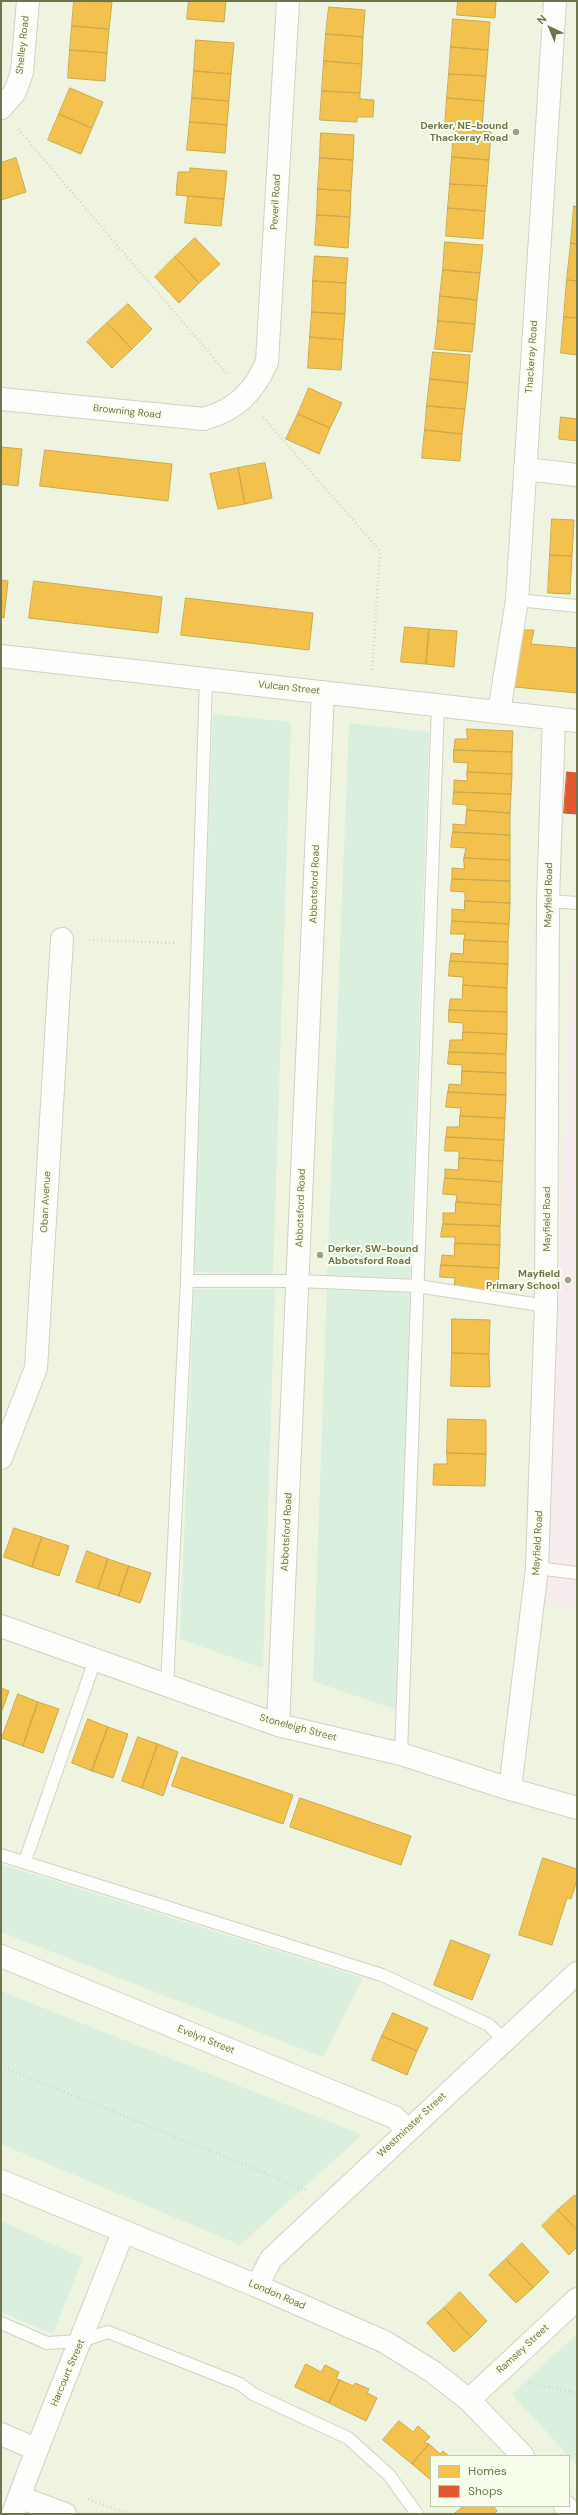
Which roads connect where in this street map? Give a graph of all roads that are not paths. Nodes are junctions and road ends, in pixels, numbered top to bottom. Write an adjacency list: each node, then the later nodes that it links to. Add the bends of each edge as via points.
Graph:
1 (28, 1): 4 (street, Shelley Road, via 22,72 15,92)
2 (288, 1): 5 (street, Peveril Road, via 267,362 257,383)
3 (555, 1): 7 (street, Thackeray Road)
4 (1, 108)
5 (246, 396): 6 (street, Browning Road, via 224,413 204,419)
6 (1, 400)
7 (525, 469): 8 (street); 9 (street, Thackeray Road)
8 (577, 475)
9 (517, 600): 10 (lane); 15 (street, Thackeray Road)
10 (577, 606)
11 (1, 656): 12 (street, Vulcan Street)
12 (206, 679): 13 (street, Vulcan Street); 21 (lane)
13 (323, 692): 14 (street, Vulcan Street); 22 (street, Abbotsford Road)
14 (438, 705): 15 (street, Vulcan Street); 23 (lane)
15 (499, 712): 16 (street, Vulcan Street)
16 (554, 718): 17 (street, Vulcan Street); 18 (street, Mayfield Road)
17 (577, 721)
18 (548, 901): 19 (lane); 24 (street, Mayfield Road)
19 (577, 902)
20 (62, 939): 25 (street, Oban Avenue, via 36,1368)
21 (187, 1281): 22 (lane); 30 (lane)
22 (298, 1281): 23 (lane); 31 (street, Abbotsford Road)
23 (417, 1286): 24 (lane); 32 (lane)
24 (546, 1306): 26 (street, Mayfield Road)
25 (1, 1458)
26 (537, 1568): 27 (lane); 33 (street, Mayfield Road)
27 (577, 1573)
28 (1, 1626): 29 (street, Stoneleigh Street)
29 (95, 1660): 30 (street, Stoneleigh Street); 36 (lane)
30 (167, 1685): 31 (street, Stoneleigh Street)
31 (278, 1725): 32 (street, Stoneleigh Street)
32 (401, 1754): 33 (street, Stoneleigh Street)
33 (510, 1789): 34 (street, Stoneleigh Street)
34 (577, 1808)
35 (1, 1855): 36 (lane)
36 (25, 1861): 39 (lane, via 382,1975 489,2025)
37 (1, 1956): 40 (street, Evelyn Street, via 394,2117)
38 (577, 1973): 39 (street, Westminster Street)
39 (504, 2040): 40 (street, Westminster Street)
40 (407, 2129): 43 (street, Westminster Street, via 270,2259)
41 (1, 2181): 42 (street, London Road)
42 (123, 2232): 43 (street, London Road); 46 (street, Harcourt Street)
43 (257, 2286): 47 (street, London Road, via 385,2342 433,2372)
44 (577, 2298): 47 (street, Ramsey Street)
45 (1, 2323): 46 (lane, via 47,2343)
46 (81, 2341): 49 (street, Harcourt Street); 53 (lane, via 108,2332 240,2384 253,2394 329,2428 348,2438 389,2475)
47 (469, 2400): 50 (street, London Road)
48 (1, 2434): 49 (street)
49 (36, 2449): 51 (street, Harcourt Street)
50 (522, 2455)
51 (16, 2505): 52 (street)
52 (65, 2514)
53 (417, 2514)

